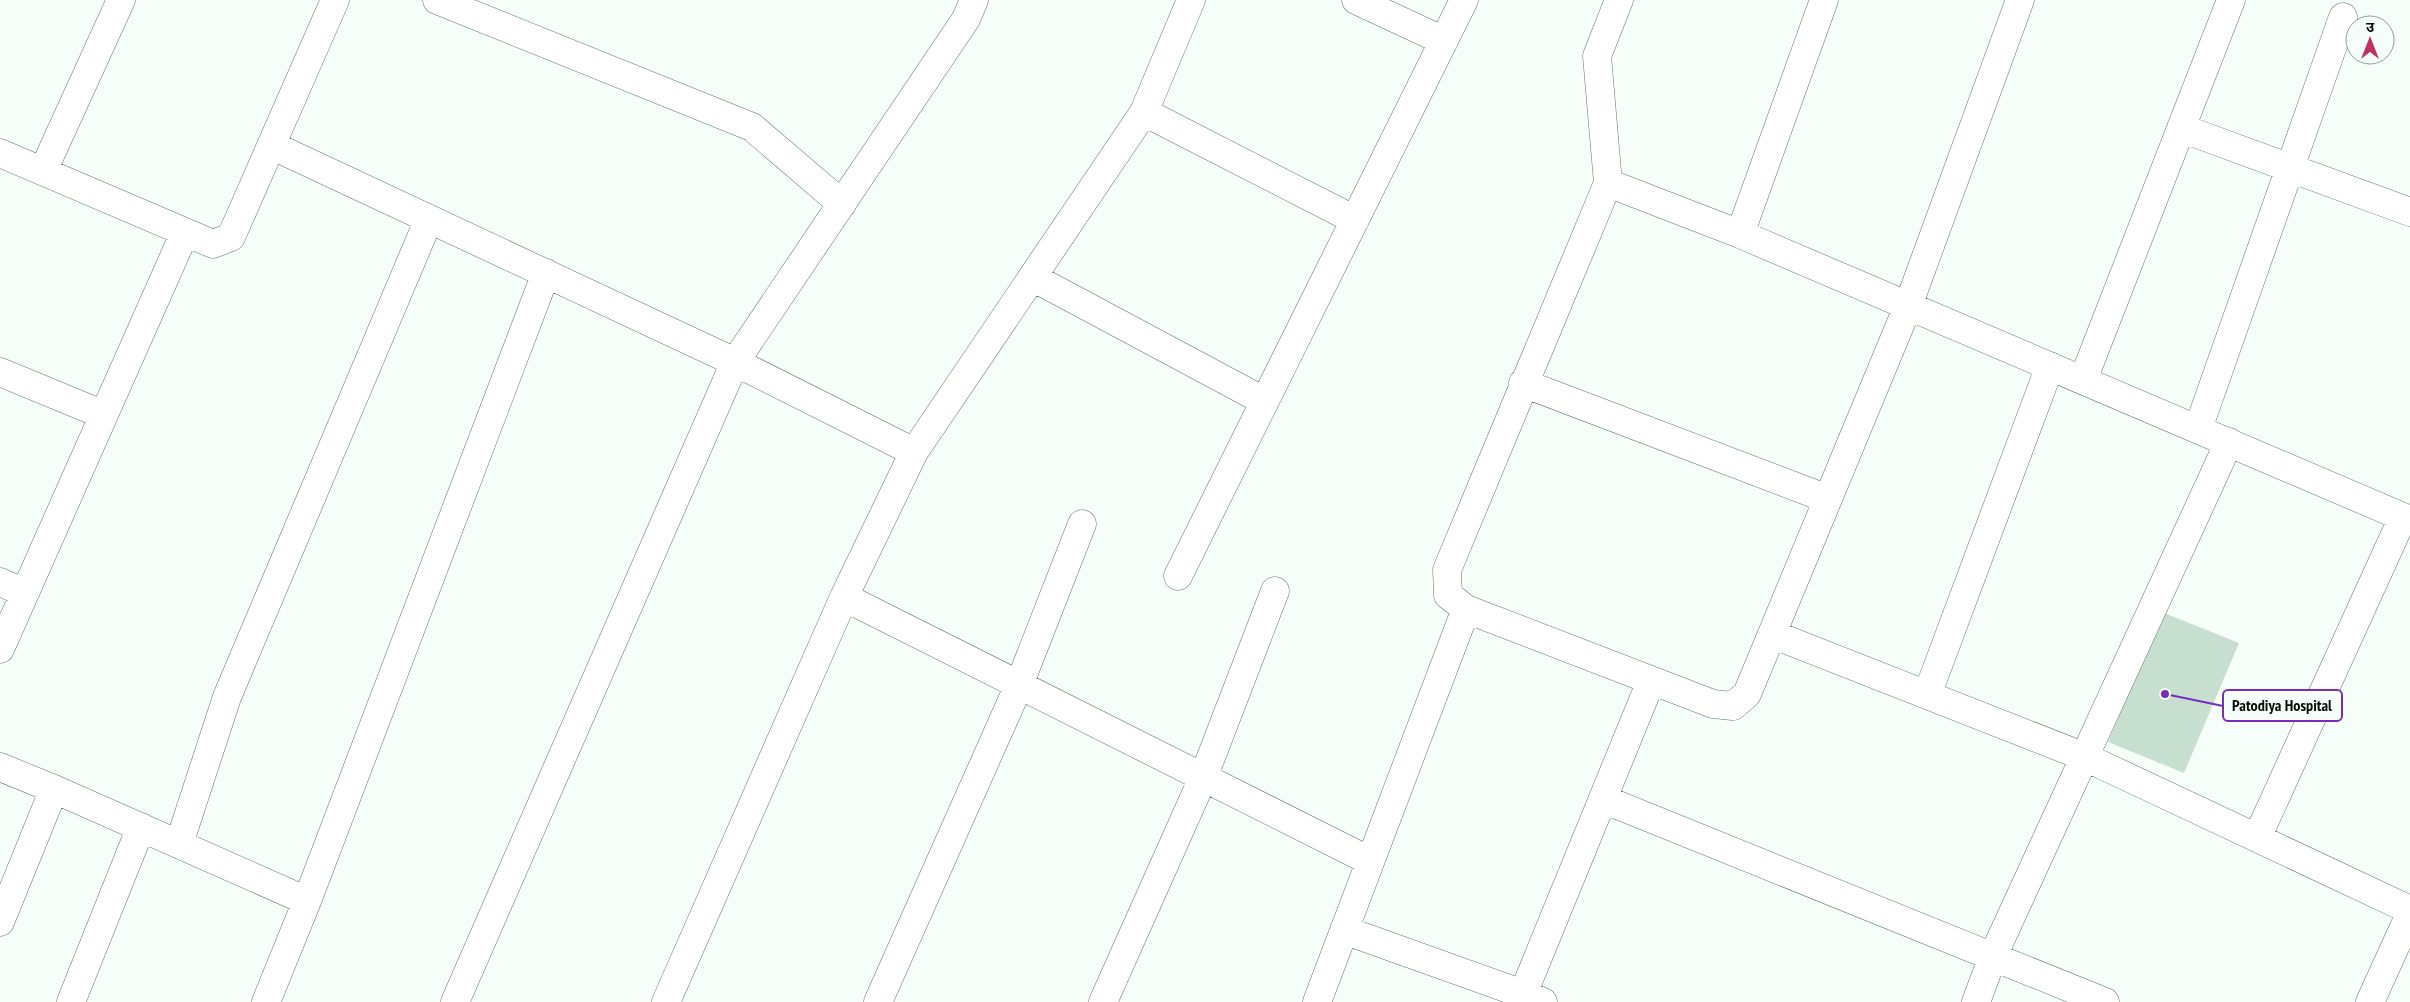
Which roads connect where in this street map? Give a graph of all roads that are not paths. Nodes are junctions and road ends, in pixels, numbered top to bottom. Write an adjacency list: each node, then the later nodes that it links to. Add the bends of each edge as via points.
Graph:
1 (120, 0): 19 (street)
2 (335, 0): 16 (street)
3 (437, 0): 21 (street, via 752,127)
4 (974, 0): 21 (street, via 966,19)
5 (1191, 0): 14 (street)
6 (1356, 0): 13 (street)
7 (1464, 0): 13 (street)
8 (1619, 0): 20 (street, via 1596,56)
9 (1824, 0): 26 (street)
10 (2020, 0): 29 (street)
11 (2231, 0): 15 (street)
12 (2343, 17): 18 (street)
13 (1444, 40): 24 (street)
14 (1144, 112): 24 (street); 28 (street)
15 (2181, 128): 18 (street); 33 (street)
16 (271, 146): 23 (street); 25 (street, via 231,237 213,244)
17 (0, 153): 19 (street)
18 (2290, 168): 22 (street); 37 (street)
19 (43, 171): 25 (street)
20 (1608, 183): 26 (street); 34 (street)
21 (842, 204): 30 (street)
22 (2410, 212)
23 (429, 219): 27 (street); 61 (street, via 227,698)
24 (1355, 220): 35 (street)
25 (185, 232): 36 (street)
26 (1740, 234): 29 (street)
27 (546, 273): 30 (street); 63 (street)
28 (1034, 278): 35 (street); 39 (street)
29 (1908, 306): 31 (street); 40 (street)
30 (735, 362): 39 (street); 72 (street)
31 (2050, 366): 33 (street); 53 (street)
32 (0, 372): 36 (street)
33 (2083, 380): 37 (street)
34 (1524, 383): 40 (street); 48 (street, via 1446,570 1448,595)
35 (1264, 401): 43 (street)
36 (104, 415): 46 (street)
37 (2198, 429): 38 (street)
38 (2228, 442): 41 (street); 54 (street)
39 (914, 452): 47 (street)
40 (1828, 499): 49 (street)
41 (2407, 518): 60 (street)
42 (1082, 524): 52 (street)
43 (1178, 576)
44 (0, 582): 46 (street)
45 (1275, 591): 56 (street)
46 (25, 593): 50 (street)
47 (844, 597): 52 (street); 73 (street)
48 (1466, 609): 51 (street); 62 (street)
49 (1772, 634): 51 (street, via 1747,694 1733,706 1713,704); 53 (street)
50 (0, 649)
51 (1651, 681): 58 (street)
52 (1019, 685): 56 (street); 74 (street)
53 (1927, 695): 54 (street)
54 (2085, 757): 60 (street); 68 (street)
55 (0, 768): 57 (street)
56 (1203, 778): 62 (street); 75 (street)
57 (54, 789): 59 (street); 66 (street)
58 (1603, 799): 68 (street); 69 (street)
59 (141, 827): 61 (street); 70 (street)
60 (2257, 838): 64 (street)
61 (179, 844): 63 (street)
62 (1370, 861): 67 (street)
63 (307, 901): 71 (street)
64 (2410, 910)
65 (2410, 914): 79 (street)
66 (0, 922)
67 (1344, 930): 69 (street); 76 (street)
68 (1993, 956): 77 (street); 78 (street)
69 (1533, 998)
70 (71, 1002)
71 (266, 1002)
72 (455, 1002)
73 (666, 1002)
74 (878, 1002)
75 (1103, 1002)
76 (1317, 1002)
77 (1976, 1002)
78 (2105, 1002)
79 (2370, 1002)

